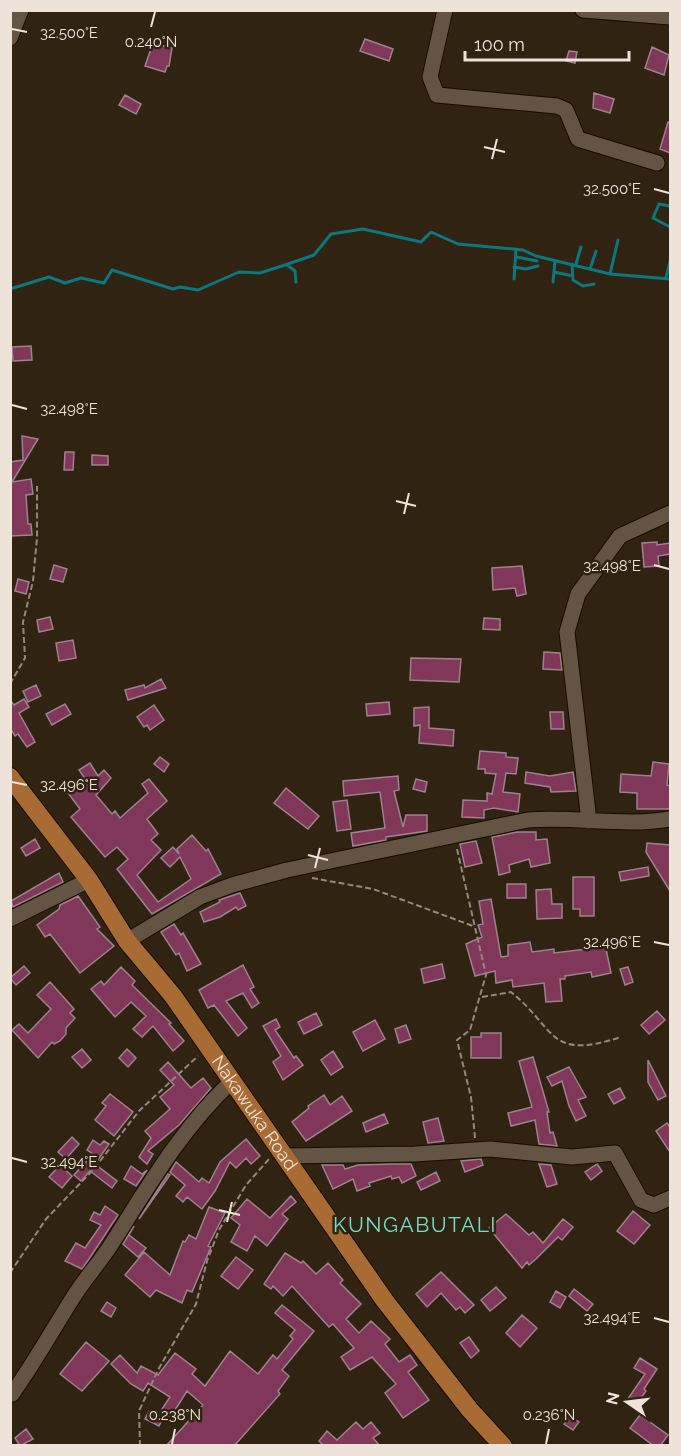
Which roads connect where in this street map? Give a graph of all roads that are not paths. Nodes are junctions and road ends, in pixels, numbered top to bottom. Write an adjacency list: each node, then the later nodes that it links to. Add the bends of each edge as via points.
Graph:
1 (21, 10): 5 (street)
2 (445, 10): 6 (street, via 430,77 437,95 557,106 566,110 578,139)
3 (583, 10): 4 (street)
4 (670, 17)
5 (10, 38)
6 (657, 163)
7 (670, 513): 10 (street, via 620,536 578,594 567,632)
8 (10, 777): 11 (main road, Nakawuka Road)
9 (670, 819): 10 (street, via 644,824)
10 (589, 821): 13 (street, via 528,820 287,870 200,897)
11 (89, 880): 12 (street); 13 (main road, Nakawuka Road)
12 (10, 919)
13 (127, 941): 14 (main road, Nakawuka Road, via 173,996)
14 (231, 1082): 15 (main road, Nakawuka Road); 17 (street, via 170,1154)
15 (281, 1153): 16 (street, via 415,1154 476,1149 572,1157 615,1153 641,1200 654,1205); 18 (main road, Nakawuka Road, via 385,1301)
16 (670, 1198)
17 (12, 1394)
18 (503, 1446)

